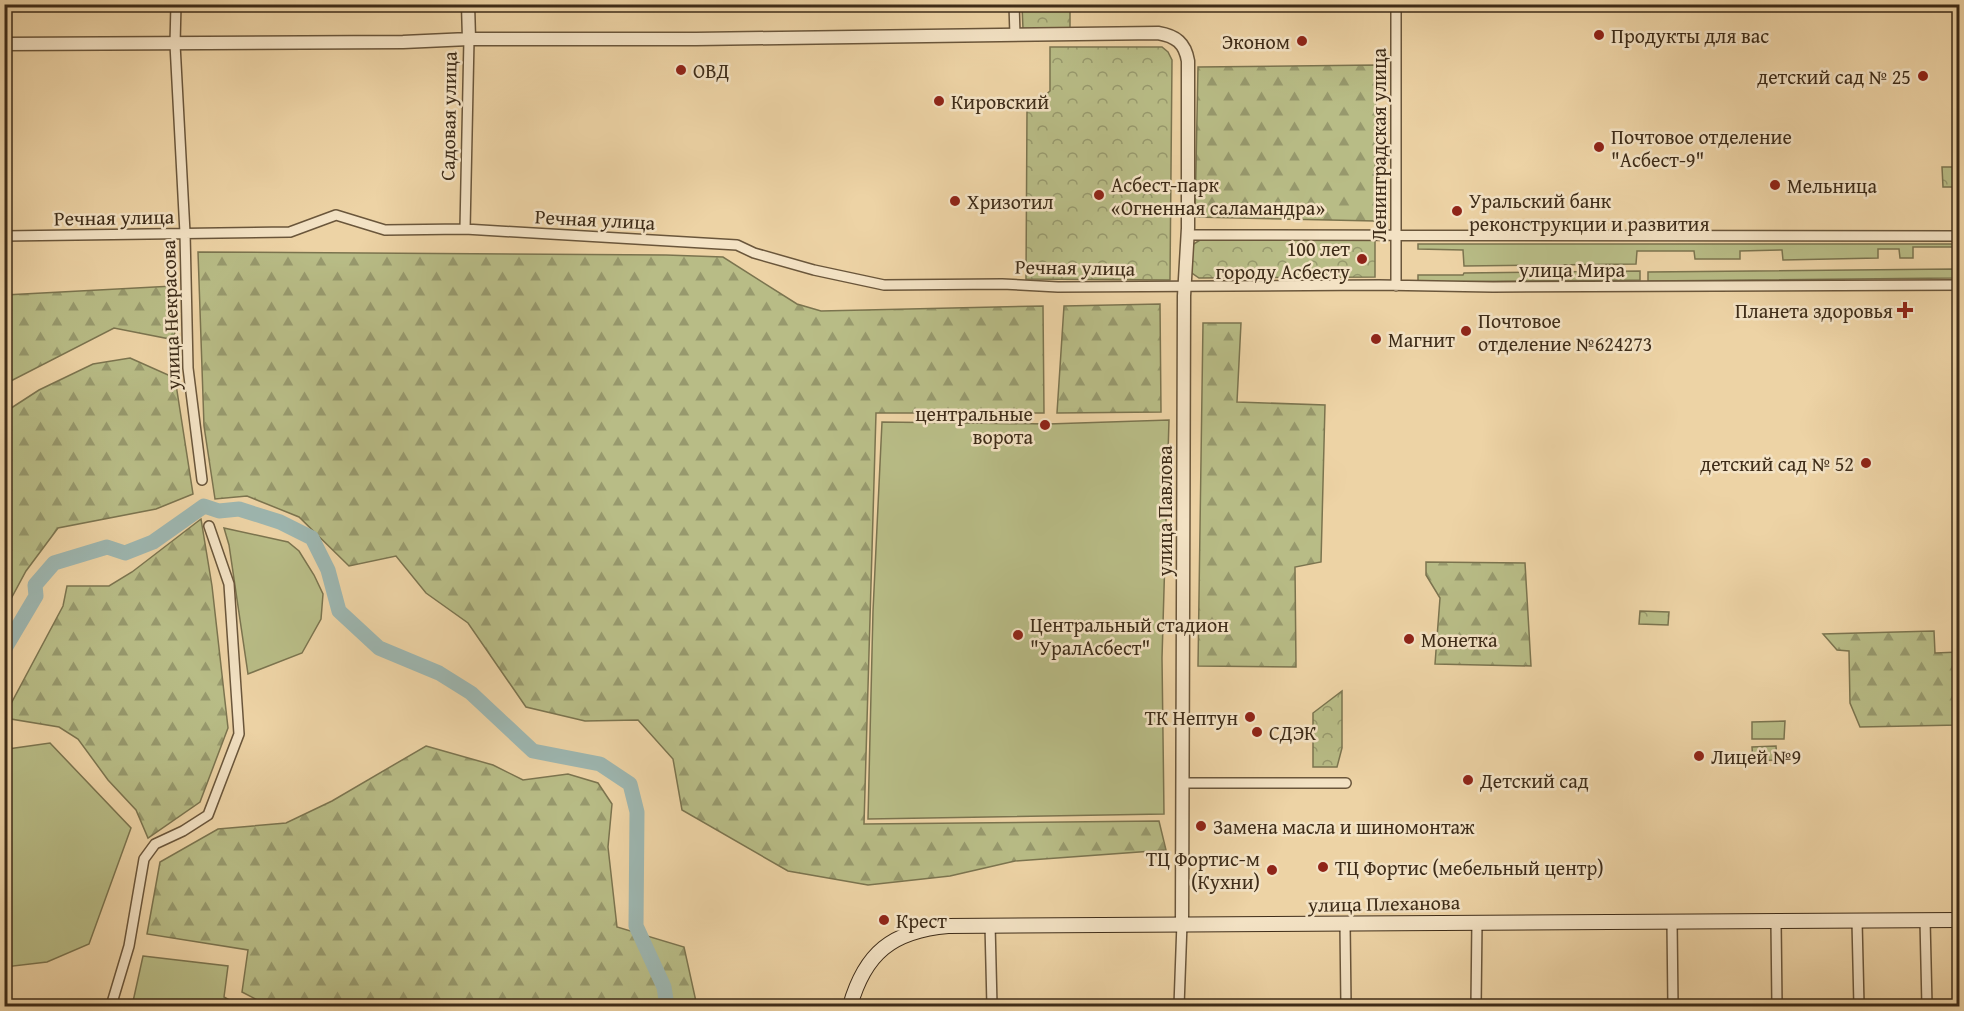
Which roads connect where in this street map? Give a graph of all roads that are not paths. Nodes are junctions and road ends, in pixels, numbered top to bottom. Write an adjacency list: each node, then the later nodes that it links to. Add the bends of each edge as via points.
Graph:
1 (176, 4): 8 (street, улица Некрасова)
2 (468, 4): 6 (street, Садовая улица)
3 (1014, 4): 5 (street)
4 (1396, 4): 12 (street, Ленинградская улица)
5 (1015, 35): 6 (street); 11 (street, улица Павлова, via 1158,33 1172,35 1186,48)
6 (469, 39): 8 (street); 9 (street, Садовая улица)
7 (4, 44): 8 (street)
8 (175, 44): 10 (street, улица Некрасова)
9 (465, 229): 10 (street, Речная улица, via 385,230 336,215 290,232); 15 (street, Речная улица, via 737,245 814,270 884,285)
10 (185, 233): 13 (street, Речная улица); 18 (street, улица Некрасова, via 188,368)
11 (1187, 235): 12 (street, улица Мира); 15 (street, улица Павлова)
12 (1395, 235): 14 (street, улица Мира); 17 (street, Ленинградская улица)
13 (4, 236)
14 (1959, 236)
15 (1184, 285): 17 (street, улица Мира); 20 (street, улица Павлова)
16 (1959, 285): 17 (street, улица Мира)
17 (1396, 286)
18 (202, 480)
19 (209, 526): 31 (street, via 229,584 239,734 208,815 156,844 144,859 129,946)
20 (1182, 783): 21 (street); 28 (street, улица Павлова)
21 (1346, 783)
22 (1925, 920): 23 (main road, улица Плеханова); 25 (main road, улица Плеханова); 40 (street)
23 (1959, 920)
24 (1477, 921): 26 (main road, улица Плеханова); 30 (main road, улица Плеханова); 36 (street)
25 (1857, 921): 27 (main road, улица Плеханова); 39 (street)
26 (1672, 922): 27 (main road, улица Плеханова); 37 (street)
27 (1776, 922): 38 (street)
28 (1182, 923): 29 (main road, улица Плеханова); 30 (main road, улица Плеханова); 34 (street, улица Павлова)
29 (990, 924): 32 (main road, улица Плеханова, via 927,928 898,937 872,959); 33 (street)
30 (1345, 924): 35 (street)
31 (111, 1006)
32 (850, 1006)
33 (992, 1006)
34 (1179, 1006)
35 (1346, 1006)
36 (1476, 1006)
37 (1673, 1006)
38 (1777, 1006)
39 (1859, 1006)
40 (1927, 1006)

